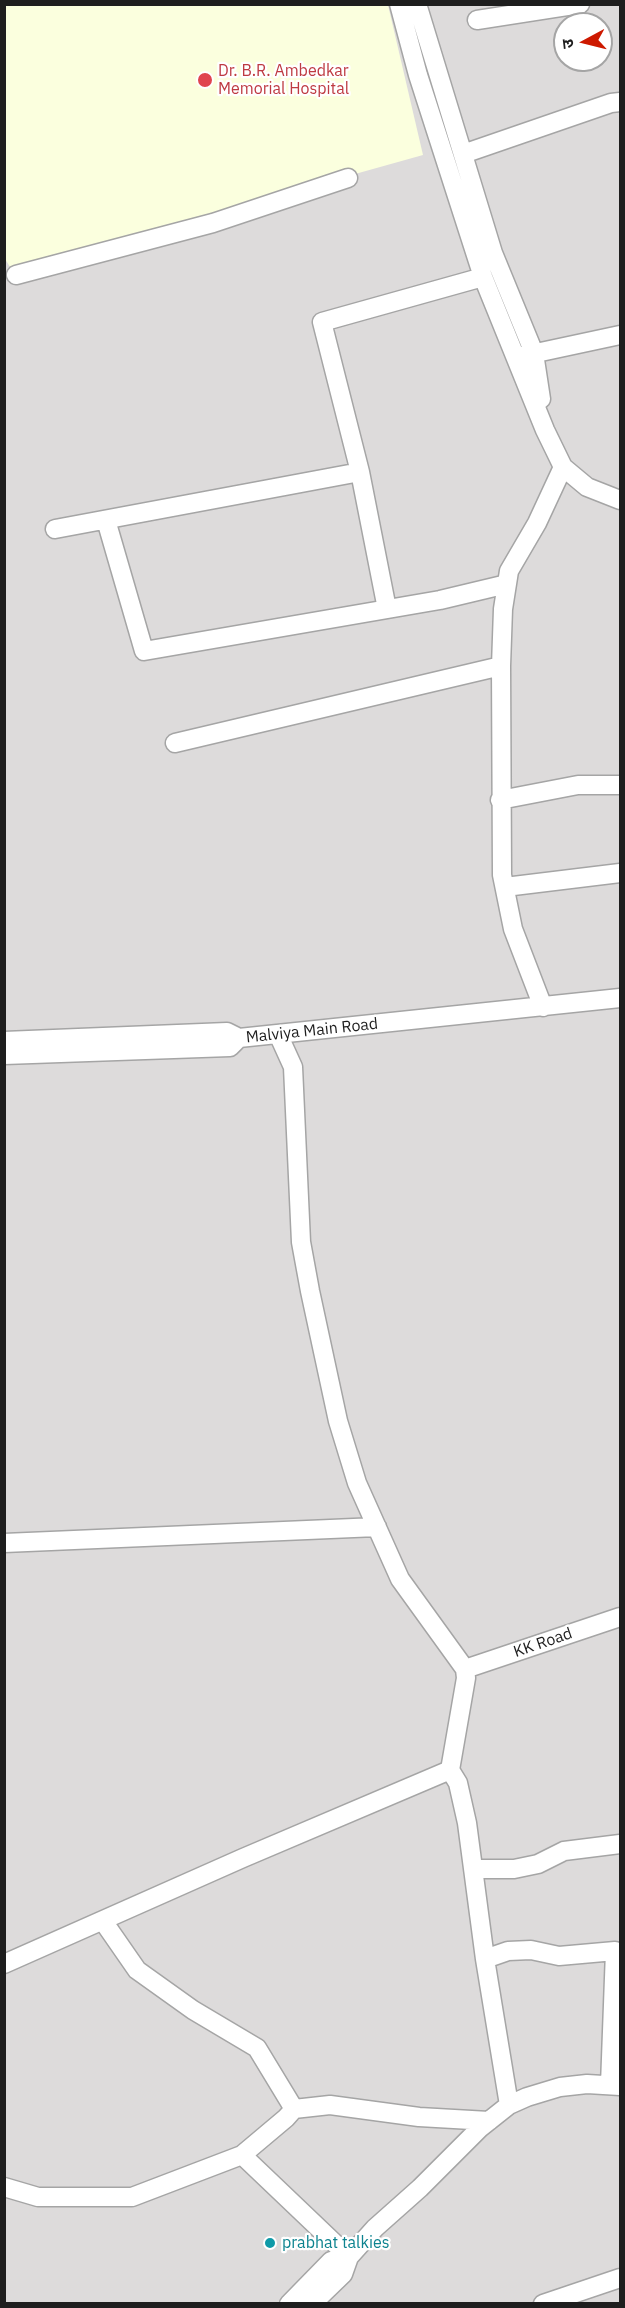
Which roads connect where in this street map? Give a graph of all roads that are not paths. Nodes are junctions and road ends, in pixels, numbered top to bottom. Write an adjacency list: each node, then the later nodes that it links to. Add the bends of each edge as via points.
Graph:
1 (399, 4): 9 (street)
2 (417, 4): 6 (street)
3 (580, 4): 4 (street)
4 (477, 20)
5 (621, 102): 6 (street)
6 (463, 154): 11 (street)
7 (348, 178): 8 (street, via 213,223)
8 (16, 275)
9 (483, 277): 11 (street); 13 (street, via 322,321)
10 (621, 335): 11 (street)
11 (525, 355): 12 (street, via 545,430)
12 (563, 466): 14 (street, via 587,487); 17 (street, via 509,571)
13 (360, 472): 15 (street); 18 (street)
14 (621, 500)
15 (106, 520): 16 (street); 18 (street, via 144,651)
16 (55, 529)
17 (507, 584): 18 (street); 19 (street)
18 (387, 609)
19 (501, 666): 20 (street); 22 (street)
20 (175, 743)
21 (621, 785): 22 (street, via 578,785)
22 (500, 800): 24 (street)
23 (621, 873): 24 (street)
24 (505, 887): 26 (street, via 513,929)
25 (621, 998): 26 (street, Malviya Main Road)
26 (543, 1007): 27 (street, Malviya Main Road)
27 (278, 1034): 29 (street, Malviya Main Road, via 239,1038 230,1047); 31 (street, via 293,1067 302,1242 310,1291 338,1421 357,1483)
28 (4, 1041): 29 (street)
29 (120, 1043): 30 (street)
30 (4, 1055)
31 (377, 1527): 32 (street); 34 (street, via 400,1579)
32 (4, 1543)
33 (621, 1617): 34 (street, KK Road)
34 (465, 1669): 35 (street)
35 (450, 1770): 37 (street, via 458,1783); 38 (street)
36 (621, 1844): 37 (street, via 564,1851 538,1864 514,1869)
37 (475, 1869): 39 (street)
38 (104, 1921): 40 (street); 43 (street, via 137,1970 193,2010 257,2048)
39 (485, 1959): 41 (street, via 508,1951 531,1950 559,1956 615,1951); 42 (street)
40 (4, 1964)
41 (615, 2085): 42 (street, via 560,2087)
42 (509, 2106): 44 (street)
43 (294, 2109): 44 (street, via 330,2105 418,2117); 45 (street)
44 (489, 2121): 47 (street)
45 (242, 2155): 46 (street, via 132,2197 38,2197); 47 (street)
46 (4, 2187)
47 (349, 2257): 49 (street, via 331,2261); 50 (street, via 343,2274)
48 (621, 2278): 51 (street)
49 (289, 2304)
50 (312, 2304)
51 (543, 2304)

